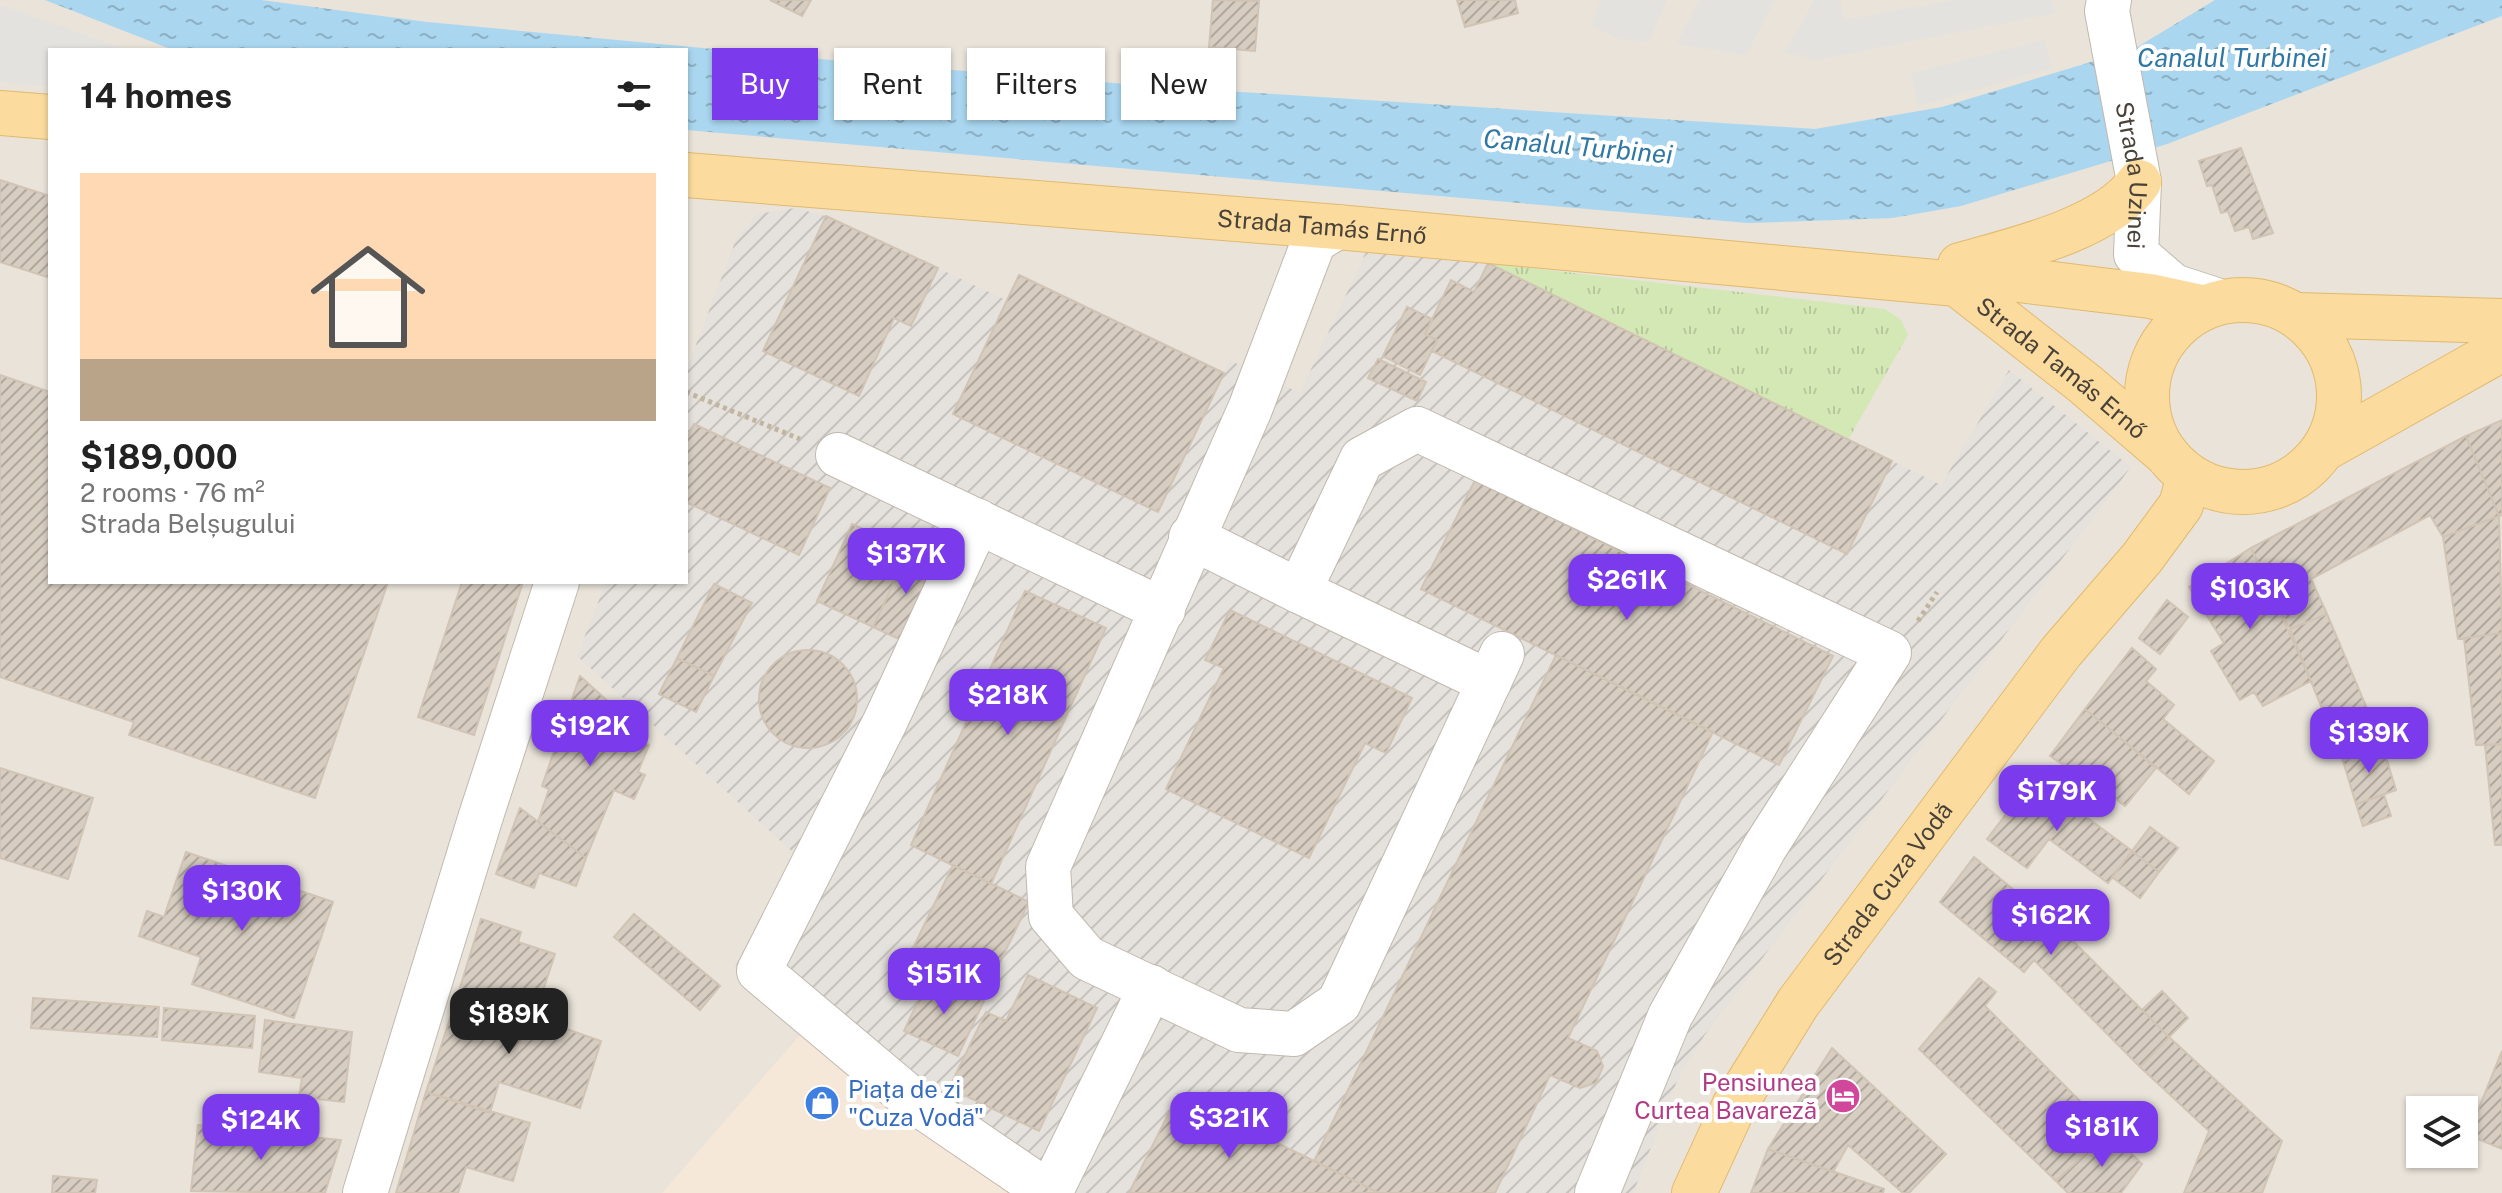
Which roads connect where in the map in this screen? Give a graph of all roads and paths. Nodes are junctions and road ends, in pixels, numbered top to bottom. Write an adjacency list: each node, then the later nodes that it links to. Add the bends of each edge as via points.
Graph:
1 (2110, 16): 5 (street, Strada Uzinei)
2 (0, 113): 3 (main road)
3 (48, 117)
4 (688, 182): 6 (main road, Strada Tamás Ernő)
5 (2139, 182): 7 (main road, via 2113,207 2053,237); 9 (street, Strada Uzinei, via 2136,254 2173,286)
6 (1337, 227): 7 (main road, Strada Tamás Ernő); 19 (street, via 1314,241 1250,409)
7 (1908, 280): 8 (main road, Strada Tamás Ernő)
8 (1957, 284): 9 (main road, Strada Tamás Ernő, via 1979,275); 16 (main road, Strada Tamás Ernő, via 2085,384)
9 (2210, 304): 10 (main road, via 2259,301); 16 (main road, via 2173,328 2154,356 2146,388 2150,421)
10 (2297, 315): 11 (main road); 14 (main road, via 2319,336 2334,362 2340,392 2336,422)
11 (2502, 321)
12 (2502, 349): 14 (main road)
13 (688, 393): 15 (path)
14 (2324, 449): 17 (main road, via 2286,482 2262,491)
15 (838, 455): 18 (street)
16 (2176, 464): 17 (main road, via 2212,487); 20 (main road, Strada Cuza Vodă, via 2181,505)
17 (2237, 492): 20 (main road, Strada Cuza Vodă)
18 (978, 521): 23 (street); 26 (street, via 885,722 759,971 910,1098)
19 (1191, 537): 22 (street); 23 (street)
20 (2142, 558): 28 (main road, Strada Cuza Vodă, via 2061,652 1798,1003 1734,1106)
21 (556, 584): 25 (street)
22 (1299, 591): 24 (street, via 1496,668 1339,1003 1294,1034 1239,1030); 27 (street, via 1362,459 1417,429 1889,653 1765,847 1670,1016)
23 (1163, 610): 24 (street, via 1048,867 1051,916 1087,958)
24 (1151, 987): 26 (street)
25 (365, 1193)
26 (1050, 1193)
27 (1597, 1193)
28 (1694, 1193)

